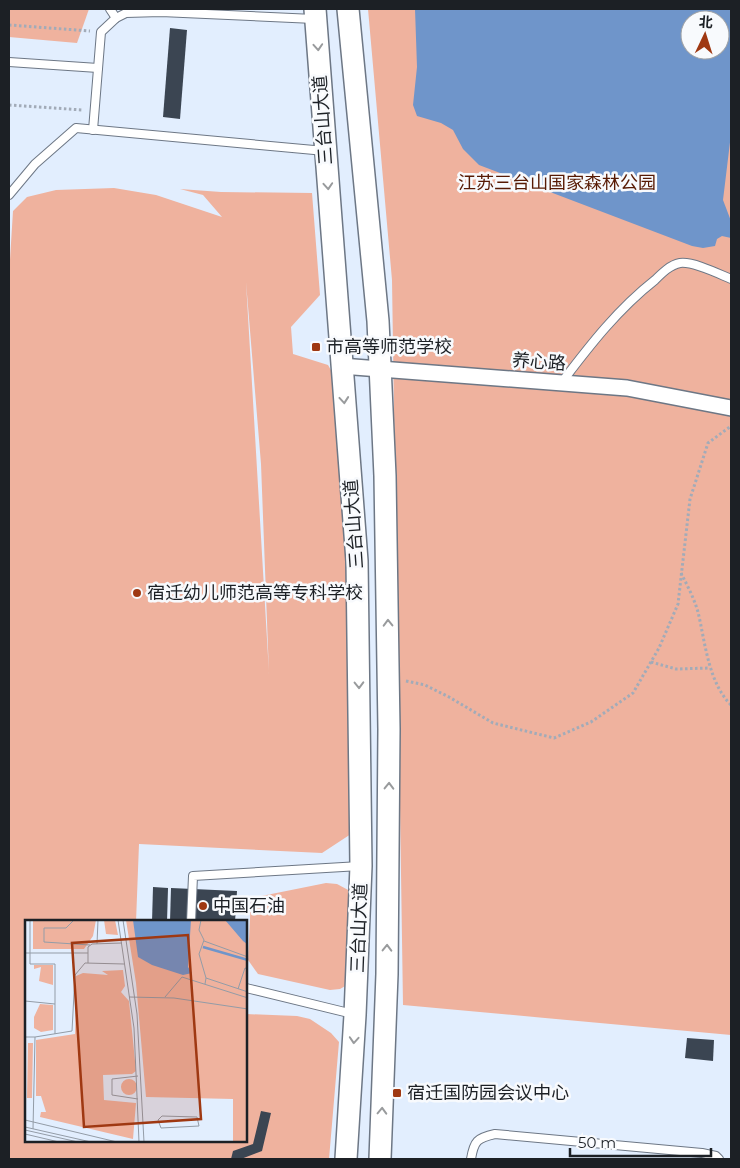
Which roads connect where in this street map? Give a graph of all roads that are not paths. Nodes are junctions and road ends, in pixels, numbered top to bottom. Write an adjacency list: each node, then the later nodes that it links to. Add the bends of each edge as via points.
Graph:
1 (110, 9): 5 (lane)
2 (348, 9): 13 (main road, 三台山大道)
3 (161, 10): 4 (lane); 5 (lane, via 126,13)
4 (315, 14): 9 (main road, 三台山大道, one-way to 9)
5 (116, 18): 7 (lane, via 101,32)
6 (9, 62): 7 (lane)
7 (98, 68): 8 (lane)
8 (93, 130): 9 (lane); 10 (lane, via 76,128 35,164)
9 (326, 150): 12 (main road, 三台山大道, one-way to 12)
10 (9, 195)
11 (731, 279): 14 (lane, via 697,266 681,263 671,267 634,296 594,339)
12 (341, 366): 13 (street, 养心路); 16 (main road, 三台山大道, one-way to 16, via 357,561)
13 (380, 369): 14 (street, 养心路); 21 (main road, 三台山大道, one-way to 13, via 387,974 389,677)
14 (562, 382): 15 (street, 养心路, via 627,388)
15 (731, 408)
16 (361, 866): 17 (lane, via 194,876); 19 (main road, 三台山大道)
17 (191, 920)
18 (248, 988): 19 (lane)
19 (355, 1015): 20 (main road, 三台山大道, one-way to 20)
20 (346, 1159)
21 (380, 1159)
22 (471, 1159): 23 (lane, via 474,1144 482,1137 495,1134 702,1153)
23 (719, 1159)

